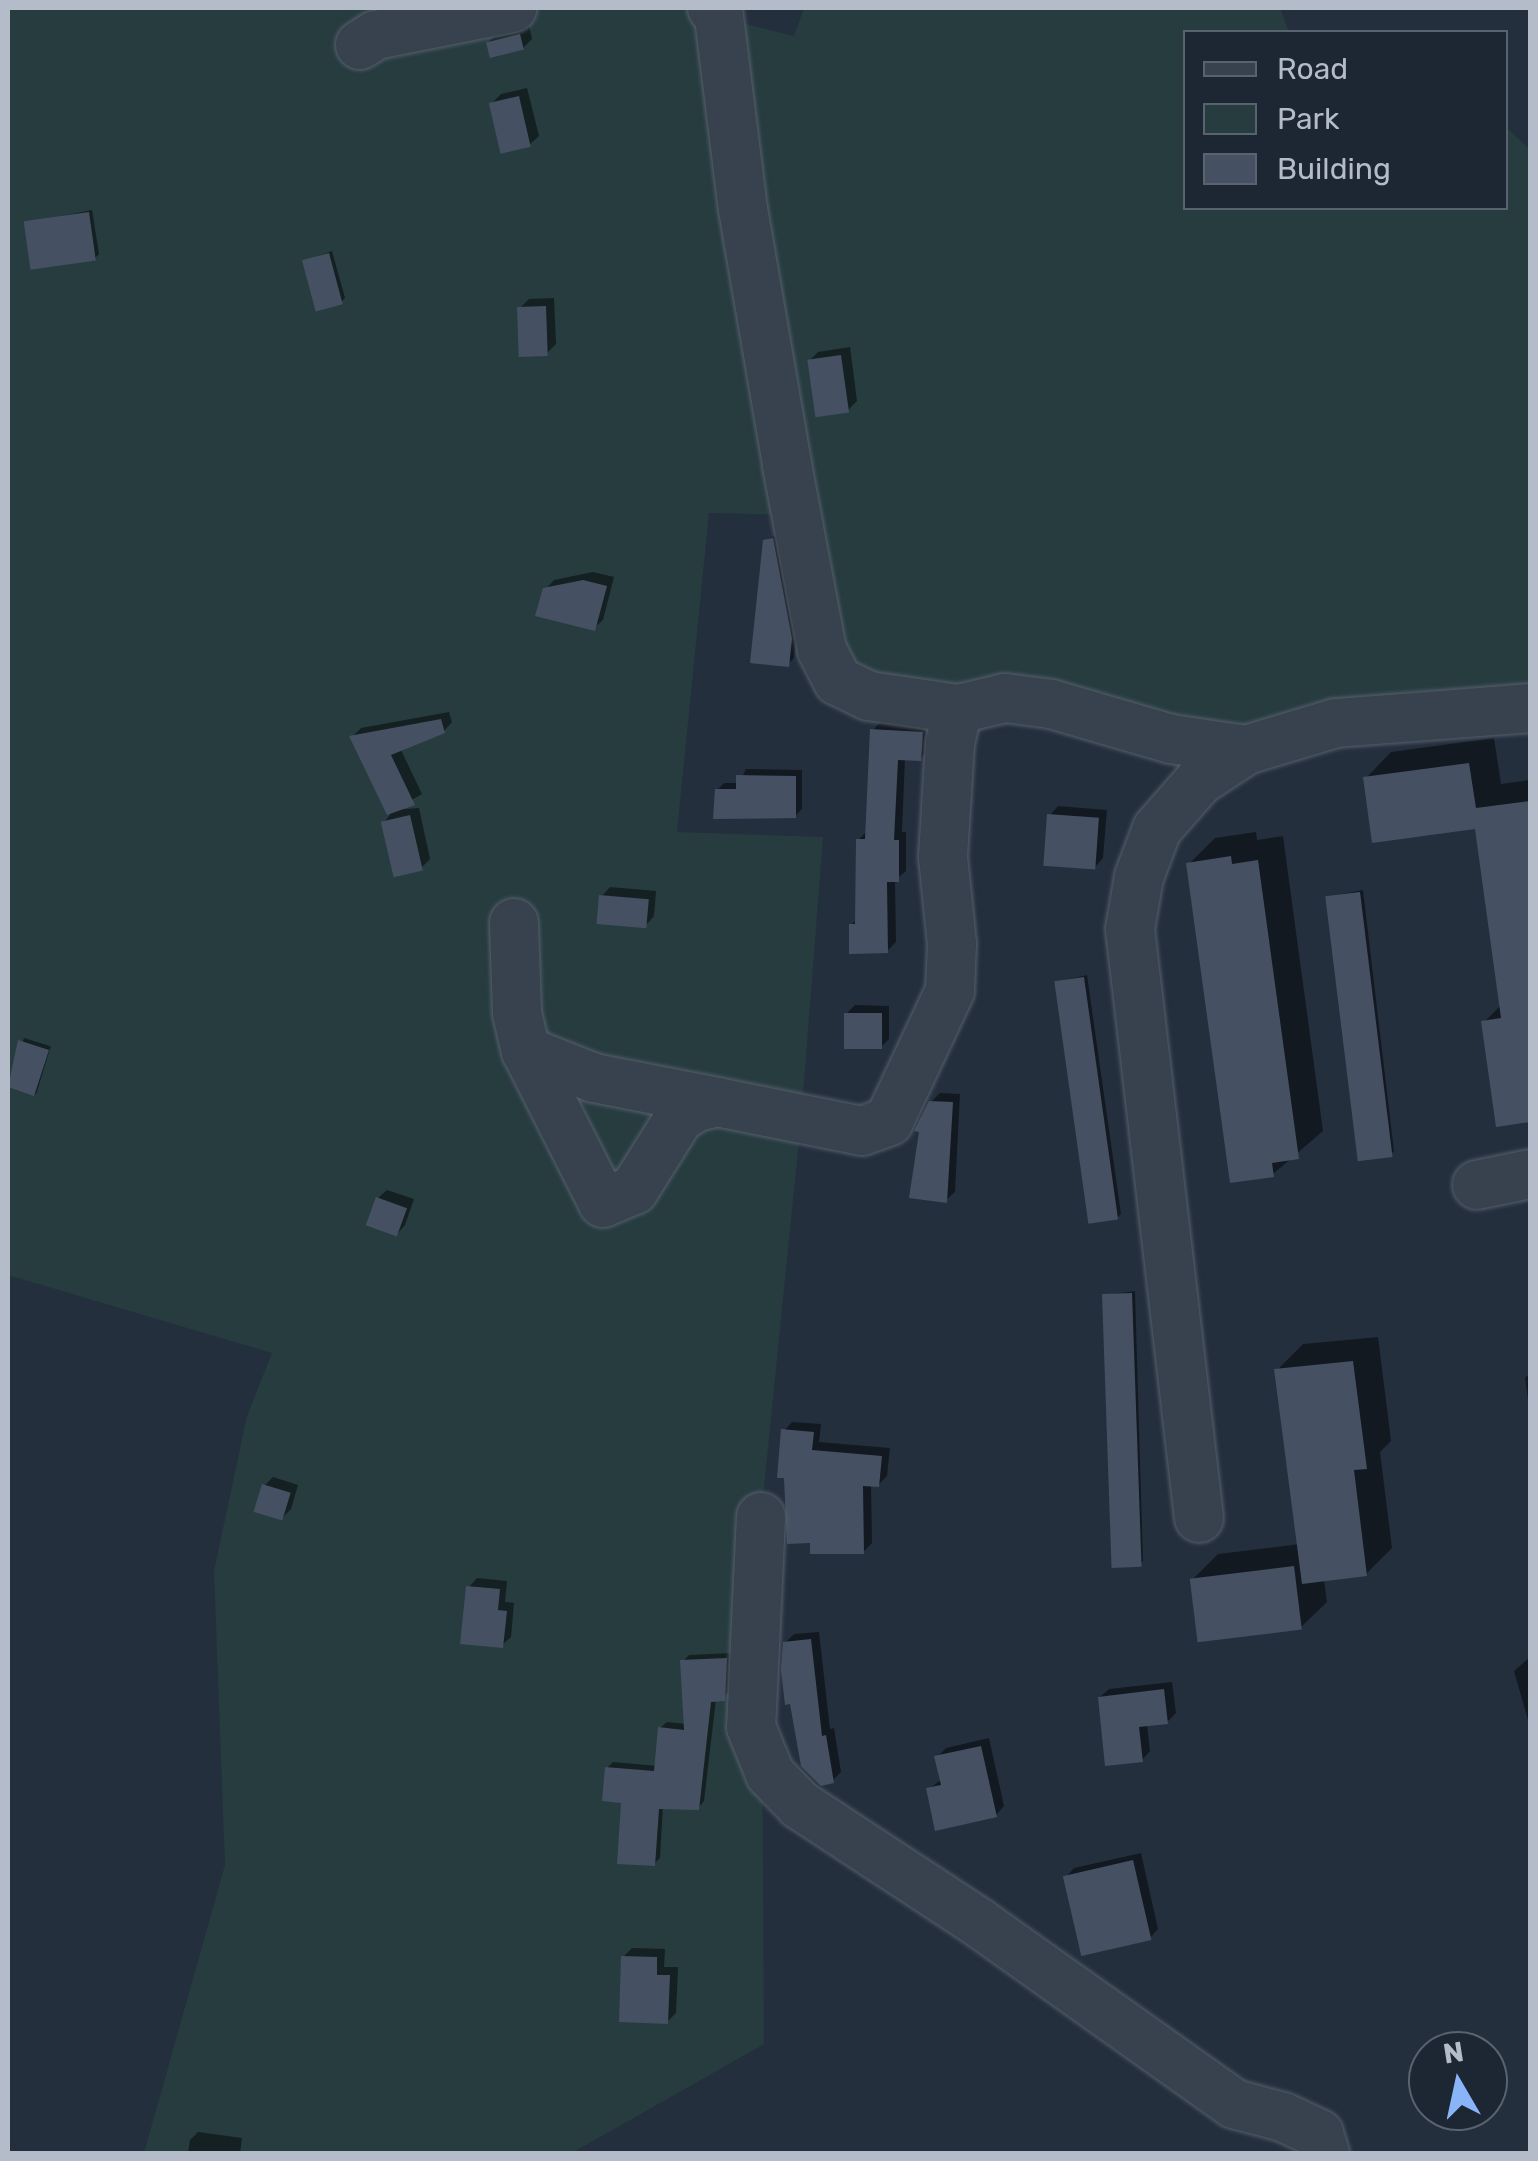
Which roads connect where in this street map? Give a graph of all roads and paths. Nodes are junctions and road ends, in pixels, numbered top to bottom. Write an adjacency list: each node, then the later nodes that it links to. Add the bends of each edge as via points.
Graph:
1 (512, 8): 3 (street, via 376,35)
2 (712, 8): 5 (street, via 719,17 743,209 822,650 838,681 869,696)
3 (360, 45)
4 (1530, 708): 6 (street, via 1336,723)
5 (958, 709): 6 (street, via 1005,698 1051,704 1171,740); 9 (street, via 943,857 950,991 889,1121 862,1130)
6 (1246, 750): 13 (street, via 1198,781 1157,829 1130,929)
7 (514, 923): 8 (street, via 517,1013)
8 (526, 1051): 9 (street, via 594,1078); 9 (street, via 603,1203 634,1190 679,1118)
9 (717, 1102)
10 (1530, 1174): 11 (street)
11 (1478, 1184)
12 (760, 1518): 14 (street, via 750,1727 770,1774 800,1805 1234,2104 1319,2134)
13 (1199, 1518)
14 (1325, 2154)

